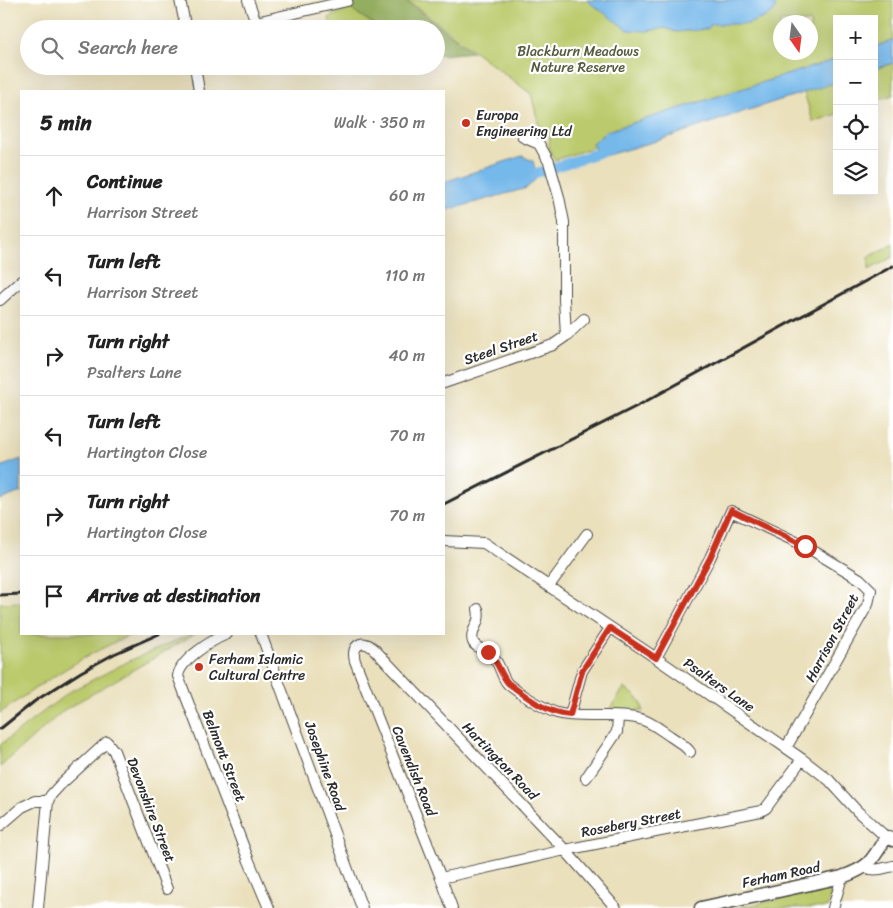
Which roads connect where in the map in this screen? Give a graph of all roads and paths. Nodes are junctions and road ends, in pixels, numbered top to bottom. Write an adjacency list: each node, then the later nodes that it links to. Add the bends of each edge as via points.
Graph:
1 (180, 0): 4 (street)
2 (248, 0): 5 (street)
3 (347, 1): 6 (street)
4 (184, 20)
5 (255, 20)
6 (265, 20)
7 (196, 75): 8 (street)
8 (199, 90)
9 (523, 137): 13 (street, via 539,144 549,162 564,222)
10 (20, 282): 11 (street)
11 (0, 300)
12 (584, 319): 13 (street, Steel Street)
13 (566, 336): 14 (street, Steel Street, via 553,345)
14 (445, 383)
15 (587, 534): 17 (street)
16 (445, 541): 17 (street, Psalters Lane, via 484,543)
17 (549, 586): 19 (street, Psalters Lane)
18 (478, 609): 24 (street, via 472,635 474,644 493,657 508,683 549,711)
19 (610, 628): 23 (street, Psalters Lane); 24 (street, via 582,671)
20 (224, 635): 40 (street, Belmont Street, via 182,665 178,676)
21 (261, 635): 41 (street, Josephine Road)
22 (358, 644): 33 (street, Hartington Road, via 369,644); 37 (street, Cavendish Road, via 353,654 355,661)
23 (656, 658): 26 (street, Psalters Lane); 26 (street, Harrison Street, via 710,558 731,510 805,546 860,579 871,590 868,604)
24 (570, 715): 25 (street)
25 (618, 717): 27 (street, via 643,720); 29 (street, via 617,732)
26 (786, 748): 28 (street, Psalters Lane)
27 (690, 752)
28 (802, 759): 32 (street, Psalters Lane); 33 (street, Rosebery Street, via 761,811)
29 (586, 778)
30 (48, 801): 31 (street, via 35,801 22,807); 38 (street, Devonshire Street, via 61,784 107,742 114,751); 39 (street)
31 (0, 826)
32 (890, 838): 35 (street, Ferham Road)
33 (566, 850): 37 (street, Rosebery Street); 43 (street, Hartington Road)
34 (893, 866): 35 (street, Ferham Road)
35 (865, 867): 36 (street, Ferham Road)
36 (842, 877): 44 (street, Ferham Road); 45 (street)
37 (441, 878): 42 (street, Cavendish Road)
38 (167, 889)
39 (38, 908)
40 (269, 908)
41 (362, 908)
42 (452, 908)
43 (616, 908)
44 (701, 908)
45 (834, 908)

